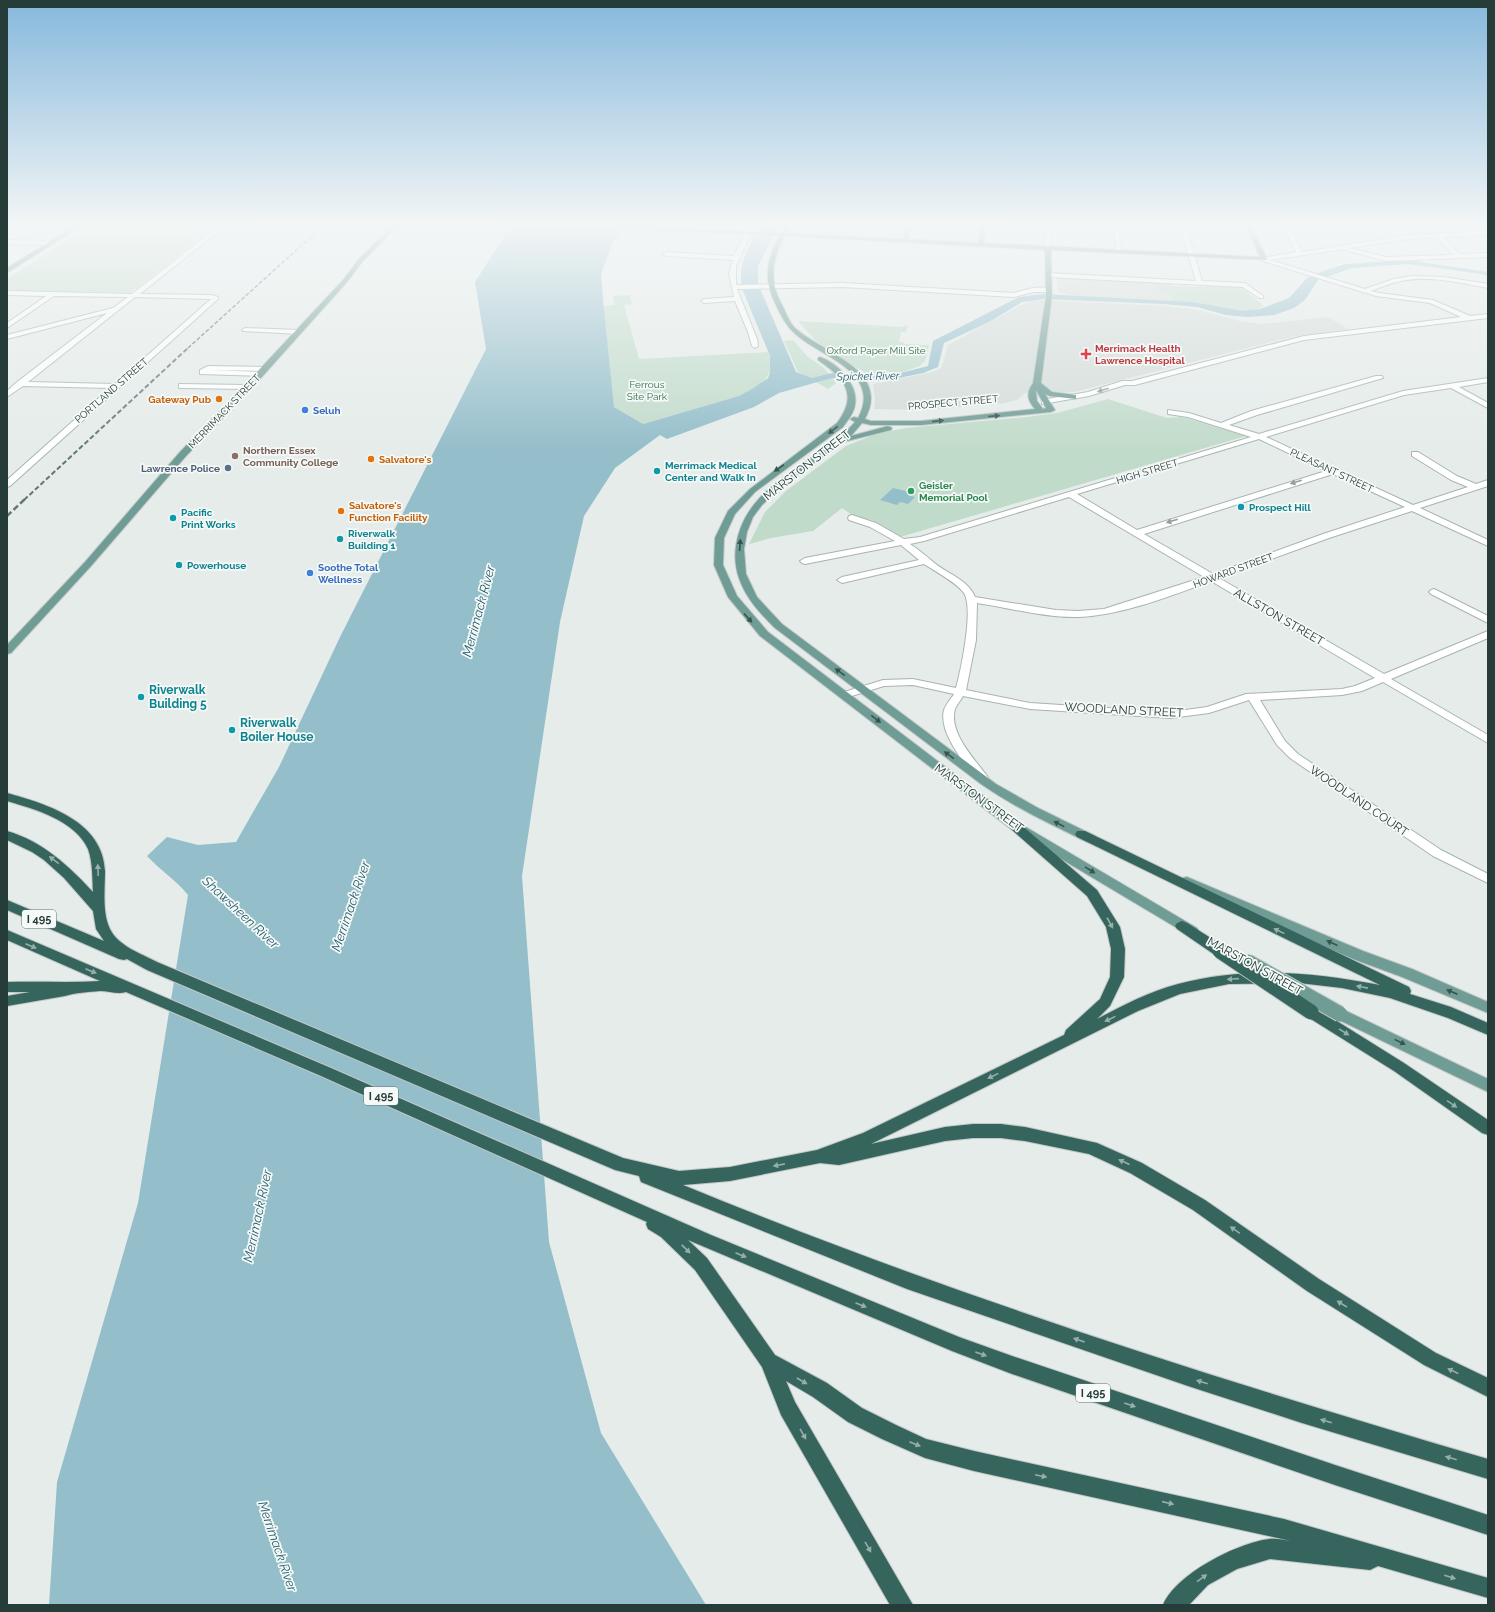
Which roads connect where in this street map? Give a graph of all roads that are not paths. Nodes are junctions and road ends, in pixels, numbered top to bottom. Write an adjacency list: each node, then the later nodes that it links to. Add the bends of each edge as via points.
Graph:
1 (42, 301): 12 (street)
2 (125, 301): 9 (street)
3 (212, 301): 26 (street, PORTLAND STREET)
4 (326, 301): 15 (main road, MERRIMACK STREET)
5 (738, 301): 17 (street)
6 (777, 301): 13 (main road)
7 (1048, 301): 23 (main road)
8 (1431, 301): 11 (street)
9 (117, 308): 16 (street); 24 (street)
10 (1488, 316): 11 (street, PROSPECT STREET)
11 (1468, 318): 30 (street, PROSPECT STREET, via 1304,338 1132,383 1131,387 1125,390)
12 (7, 326)
13 (793, 329): 18 (main road, via 793,334); 37 (main road, via 856,372 868,399)
14 (245, 330): 15 (street)
15 (298, 332): 20 (main road, MERRIMACK STREET)
16 (7, 337)
17 (755, 346)
18 (802, 346)
19 (817, 357): 36 (main road, via 838,371 850,388 852,401)
20 (262, 371): 20 (street, via 208,368 203,372); 28 (main road, MERRIMACK STREET)
21 (1379, 378): 39 (street)
22 (1488, 380): 25 (street, HIGH STREET)
23 (1037, 383): 30 (main road, via 1047,392); 31 (main road); 32 (main road, via 1033,388)
24 (20, 384): 26 (street); 29 (street)
25 (1451, 385): 33 (street); 40 (street, HIGH STREET, via 1403,393)
26 (115, 386): 45 (street, PORTLAND STREET)
27 (182, 386): 28 (street)
28 (248, 387): 61 (main road, MERRIMACK STREET, via 182,454 88,564)
29 (7, 394)
30 (1074, 401): 31 (street, PROSPECT STREET)
31 (1045, 402): 32 (main road, PROSPECT STREET); 34 (main road, PROSPECT STREET, via 1054,409)
32 (1033, 404): 34 (main road); 37 (main road, PROSPECT STREET)
33 (1488, 406)
34 (1041, 411): 38 (main road, PROSPECT STREET, one-way to 34)
35 (1171, 412): 39 (street, PLEASANT STREET)
36 (848, 416): 37 (main road, PROSPECT STREET); 65 (main road, MARSTON STREET, one-way to 65, via 818,442 759,483 737,504 727,518 717,551 723,582 747,618 784,650)
37 (862, 418): 38 (main road, PROSPECT STREET, via 892,424); 41 (main road, MARSTON STREET)
38 (921, 423): 41 (main road, PROSPECT STREET, via 884,429)
39 (1222, 425): 40 (street, PLEASANT STREET)
40 (1260, 437): 43 (street, PLEASANT STREET); 47 (street, HIGH STREET)
41 (837, 443): 63 (main road, MARSTON STREET, one-way to 41, via 766,613 750,592 740,568 741,536 754,511 775,488)
42 (1415, 454): 46 (street, via 1454,478)
43 (1334, 471): 48 (street, PLEASANT STREET); 50 (street, one-way to 50)
44 (1488, 483): 46 (street, HOWARD STREET)
45 (7, 484)
46 (1476, 487): 48 (street, HOWARD STREET)
47 (1070, 494): 50 (street, ALLSTON STREET); 51 (street, HIGH STREET)
48 (1413, 508): 52 (street, PLEASANT STREET); 55 (street, HOWARD STREET, via 1326,536)
49 (852, 518): 51 (street, via 870,523)
50 (1136, 533): 55 (street, ALLSTON STREET)
51 (905, 543): 53 (street, HIGH STREET); 54 (street)
52 (1488, 543)
53 (805, 561)
54 (927, 561): 56 (street); 58 (street, via 965,589)
55 (1212, 578): 58 (street, HOWARD STREET, via 1118,609 1092,614 1056,613); 62 (street, ALLSTON STREET)
56 (842, 580)
57 (1434, 592): 59 (street)
58 (972, 599): 64 (street, via 973,618)
59 (1488, 620)
60 (1488, 634): 62 (street, WOODLAND STREET)
61 (7, 651)
62 (1384, 679): 66 (street, WOODLAND STREET, via 1365,687 1342,692); 67 (street, ALLSTON STREET)
63 (862, 689): 64 (street, WOODLAND STREET, via 883,683 903,682); 65 (street, WOODLAND STREET); 68 (main road, MARSTON STREET, one-way to 63)
64 (960, 692): 66 (street, WOODLAND STREET, via 1030,706 1171,715 1209,710 1235,700); 68 (street, via 950,707 949,717 954,735 965,758)
65 (845, 695): 70 (main road, MARSTON STREET, one-way to 70)
66 (1253, 697): 73 (street, WOODLAND COURT, via 1279,740 1294,756 1437,853)
67 (1488, 740)
68 (985, 781): 71 (main road, MARSTON STREET, one-way to 68, via 1017,802)
69 (7, 797): 75 (highway, one-way to 69, via 98,863 94,850 82,832 51,812)
70 (1015, 826): 76 (main road, MARSTON STREET, one-way to 76); 85 (highway, one-way to 85, via 1092,894 1113,927 1118,950 1117,977 1105,1002)
71 (1081, 834): 82 (main road, MARSTON STREET, one-way to 71); 83 (highway, one-way to 71)
72 (7, 835): 75 (highway, one-way to 72, via 62,866 35,848)
73 (1488, 879)
74 (7, 905): 91 (highway, I 495, one-way to 74, via 1302,1414 907,1281 702,1200)
75 (99, 909): 88 (highway, one-way to 75, via 730,1174 679,1178 621,1165 152,966 119,947 105,932)
76 (1182, 926): 78 (highway)
77 (7, 935): 92 (highway, I 495, one-way to 92, via 705,1240 958,1345 1342,1478)
78 (1224, 951): 86 (main road, MARSTON STREET, one-way to 86, bridge, via 1340,1014); 87 (highway, one-way to 87, bridge, via 1310,1012 1399,1067)
79 (7, 987): 80 (highway)
80 (78, 988): 81 (highway); 89 (highway, one-way to 89, via 101,986 126,989 619,1205 667,1232 701,1264)
81 (7, 1001)
82 (1488, 1008)
83 (1453, 1014): 84 (highway); 85 (highway, one-way to 85, via 1391,992 1342,983 1299,978 1229,979 1178,989 1133,1007)
84 (1488, 1029)
85 (1061, 1043): 88 (highway, one-way to 88, via 869,1138)
86 (1488, 1086)
87 (1488, 1128)
88 (817, 1157): 90 (highway, one-way to 88, via 1430,1359 1319,1290 1192,1202 1136,1168 1091,1148 1025,1134 973,1131 945,1134 839,1158)
89 (768, 1361): 93 (highway, one-way to 93, via 820,1390 855,1415 925,1448 1284,1529); 95 (highway, one-way to 95, via 788,1408)
90 (1488, 1388)
91 (1488, 1469)
92 (1488, 1525)
93 (1412, 1566): 94 (highway, one-way to 94); 96 (highway, one-way to 93, via 1201,1578 1233,1560 1270,1549)
94 (1488, 1588)
95 (902, 1605)
96 (1174, 1605)

